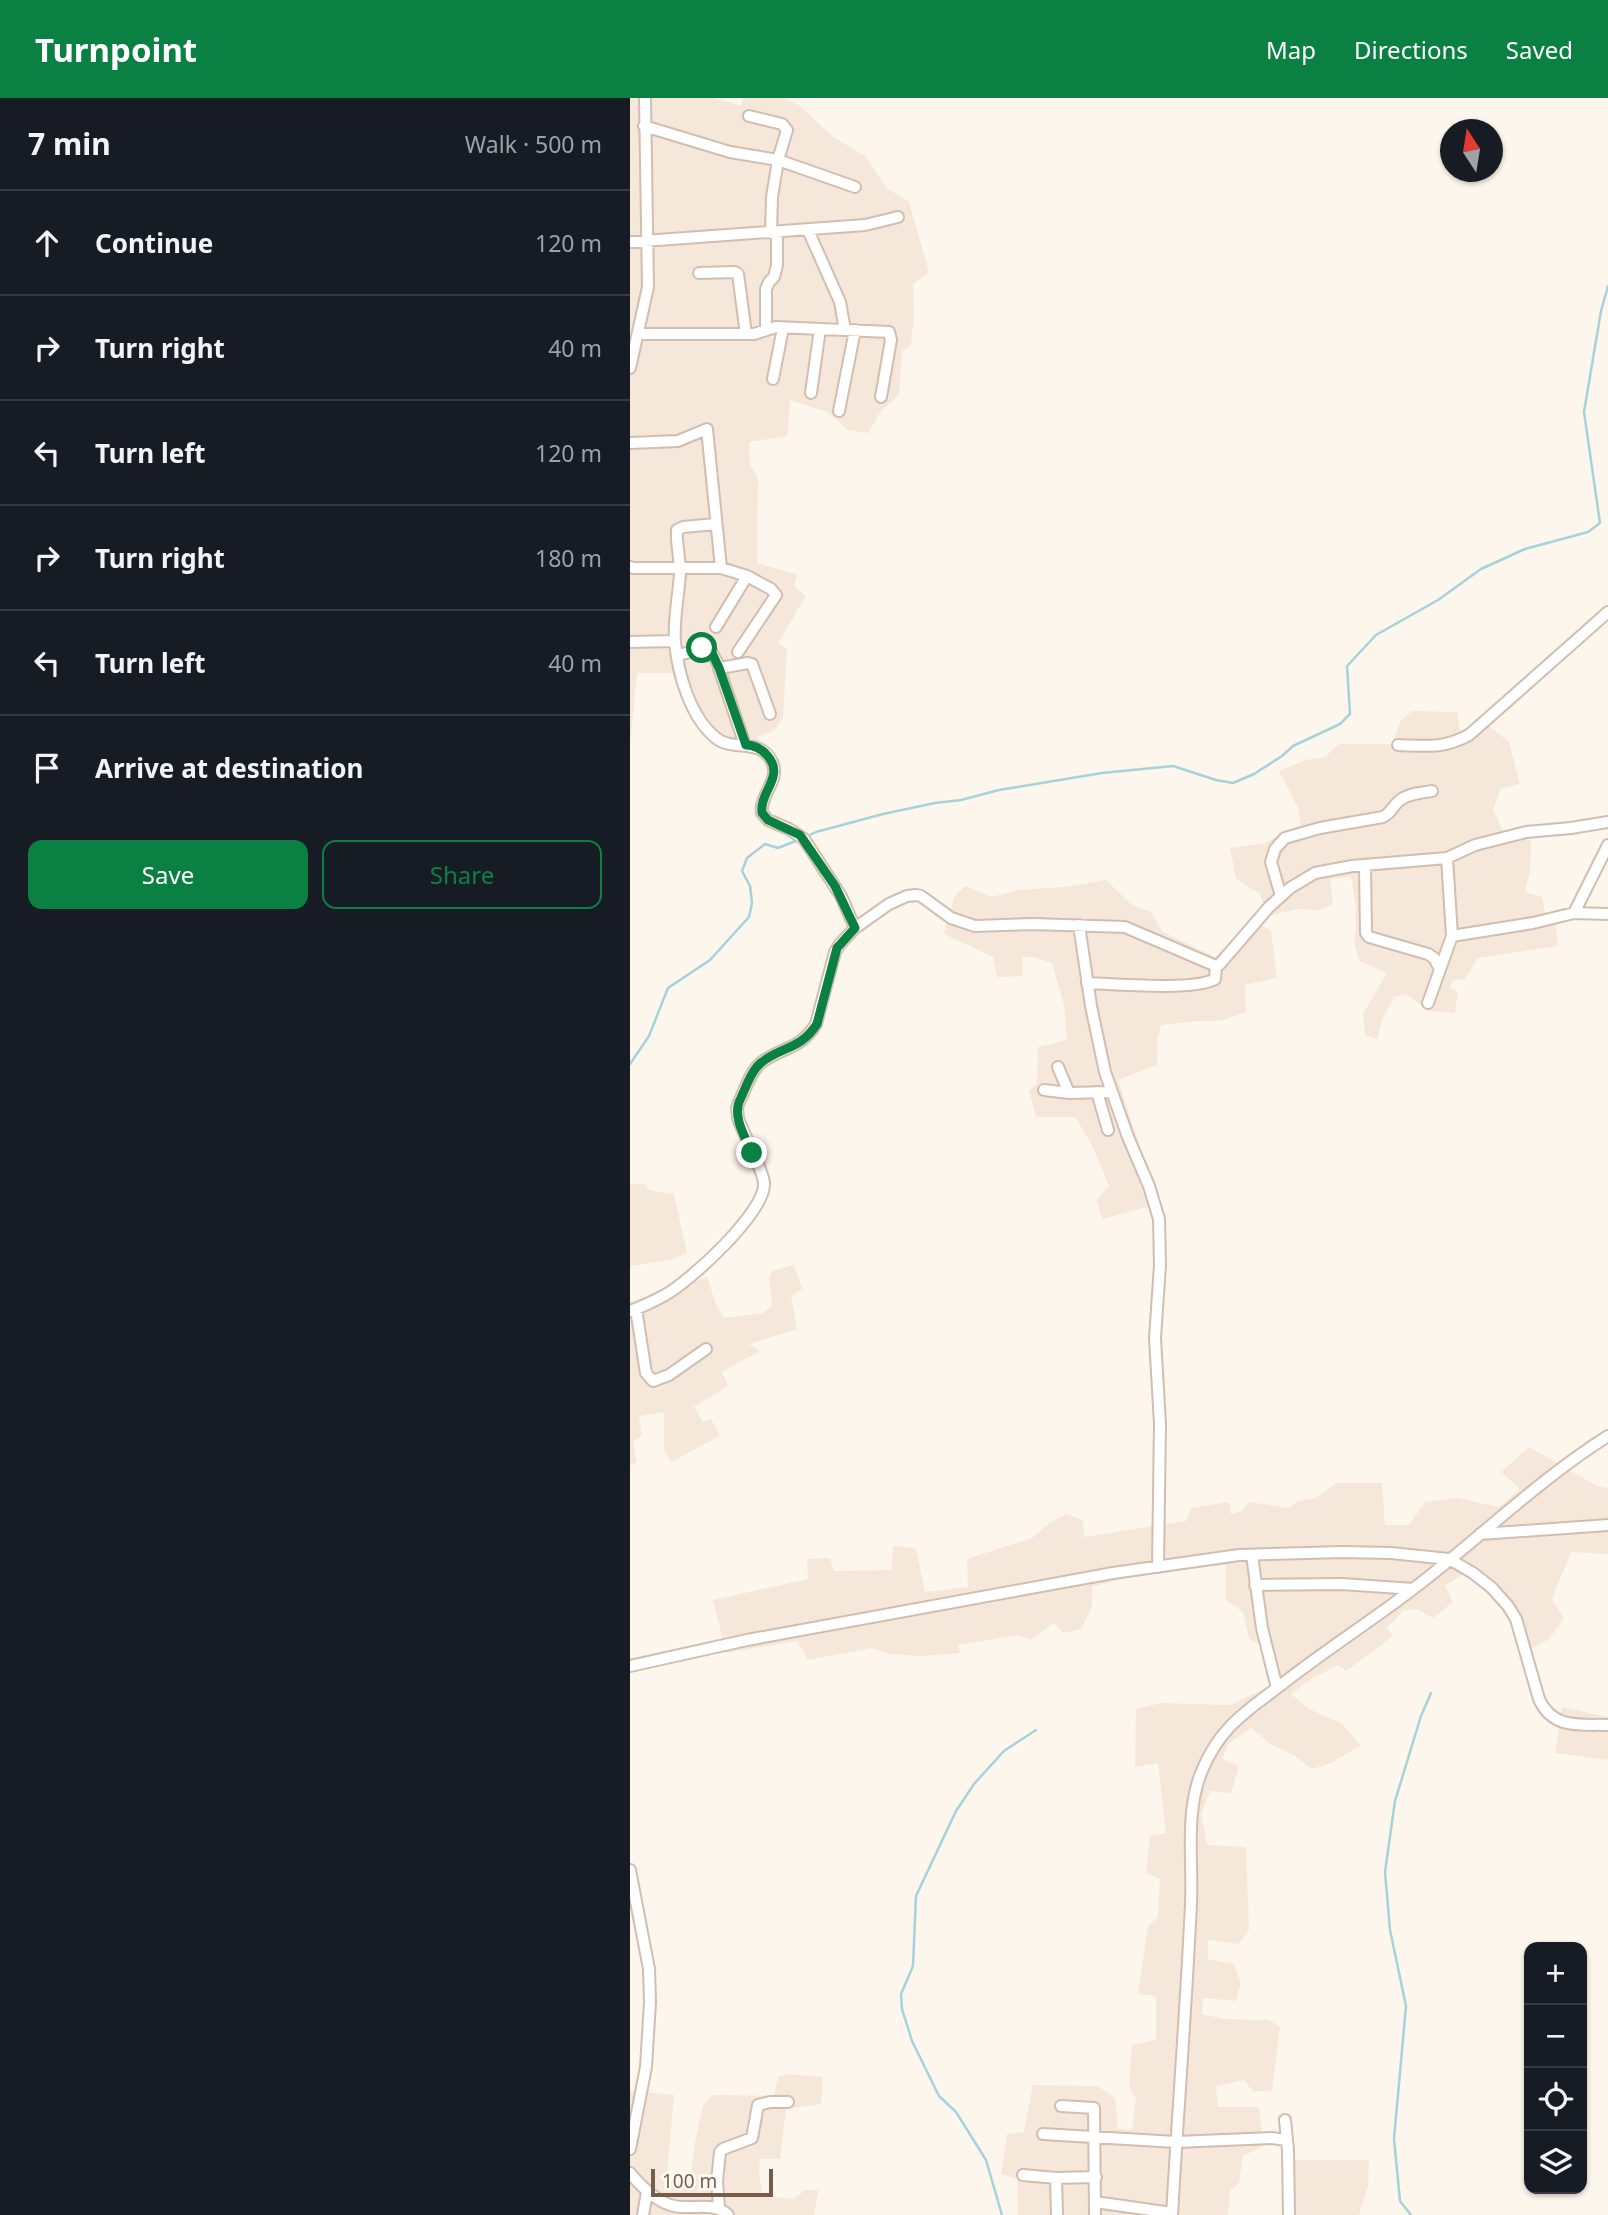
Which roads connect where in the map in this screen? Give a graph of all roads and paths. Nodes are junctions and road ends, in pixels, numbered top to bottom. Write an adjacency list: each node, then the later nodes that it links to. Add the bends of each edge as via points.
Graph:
1 (645, 98): 3 (street)
2 (749, 116): 4 (street, via 787,128)
3 (645, 126): 4 (street, via 730,152); 10 (street)
4 (778, 160): 5 (street); 8 (street, via 772,197)
5 (855, 187)
6 (898, 217): 7 (street)
7 (808, 230): 8 (street); 15 (street)
8 (774, 232): 10 (street); 14 (street, via 777,265 766,289)
9 (630, 242): 10 (street)
10 (646, 242): 16 (street, via 648,287)
11 (699, 273): 17 (street, via 738,274)
12 (783, 328): 13 (street); 14 (street); 19 (street)
13 (820, 329): 15 (street); 20 (street)
14 (766, 330): 17 (street)
15 (850, 330): 21 (street, via 891,334); 22 (street)
16 (638, 334): 17 (street); 18 (street)
17 (746, 334)
18 (630, 368)
19 (773, 379)
20 (811, 393)
21 (881, 397)
22 (839, 411)
23 (630, 443): 24 (street, via 678,441 707,429)
24 (716, 524): 26 (street); 27 (street, via 677,530)
25 (630, 567): 27 (street)
26 (721, 568): 27 (street); 28 (street)
27 (680, 569): 31 (street)
28 (747, 576): 30 (street); 33 (street, via 776,595)
29 (1608, 612): 38 (street, via 1469,735 1443,746)
30 (716, 627)
31 (675, 640): 32 (street); 34 (street)
32 (630, 642)
33 (738, 652)
34 (678, 655): 35 (street, via 707,648); 37 (street, via 688,696 706,728 720,741)
35 (719, 668): 36 (street, via 752,664); 37 (street)
36 (771, 714)
37 (746, 745): 48 (street, via 760,749 773,765 762,813 802,837 841,896)
38 (1398, 745)
39 (1432, 791): 44 (street, via 1399,800 1383,817 1285,838 1271,862)
40 (1608, 822): 42 (street, via 1526,832 1475,845)
41 (1608, 845): 45 (street)
42 (1447, 858): 43 (street); 49 (street)
43 (1365, 865): 44 (street, via 1315,873); 51 (street, via 1366,933 1428,954)
44 (1282, 896): 50 (street)
45 (1574, 913): 46 (street); 49 (street)
46 (1608, 914)
47 (1079, 925): 48 (street, via 975,926 911,895); 50 (street, via 1125,927); 52 (street)
48 (855, 928): 60 (street, via 837,948 811,1034 761,1063 739,1102 739,1122 764,1182 759,1199 720,1251 672,1290)
49 (1452, 936): 51 (street)
50 (1216, 966): 52 (street, via 1215,979 1209,982)
51 (1440, 969): 53 (street)
52 (1087, 983): 57 (street)
53 (1428, 1003)
54 (1058, 1067): 58 (street)
55 (1044, 1090): 58 (street)
56 (1097, 1092): 57 (street); 58 (street); 59 (street)
57 (1112, 1092): 67 (street, via 1158,1219)
58 (1069, 1093)
59 (1108, 1130)
60 (633, 1310): 61 (street, via 646,1373 653,1381 669,1376)
61 (706, 1349)
62 (1608, 1436): 64 (street, via 1552,1474)
63 (1608, 1525): 64 (street)
64 (1480, 1534): 66 (street)
65 (1252, 1555): 66 (street, via 1342,1552); 67 (street); 68 (street)
66 (1448, 1559): 69 (street); 72 (street, via 1482,1579 1508,1606 1521,1632 1539,1699 1552,1716 1564,1723)
67 (1158, 1567): 70 (street)
68 (1255, 1585): 69 (street); 71 (street)
69 (1413, 1589): 71 (street)
70 (630, 1665)
71 (1277, 1688): 80 (street, via 1234,1721 1212,1749 1199,1779 1192,1812 1193,1878)
72 (1608, 1725)
73 (630, 1870): 81 (street, via 649,1969 650,2002 646,2067)
74 (788, 2102): 88 (street, via 762,2103 752,2138 720,2152 717,2181)
75 (1061, 2106): 78 (street, via 1094,2108)
76 (1285, 2120): 79 (street)
77 (1044, 2134): 78 (street)
78 (1093, 2136): 80 (street); 84 (street)
79 (1286, 2140): 80 (street); 93 (street)
80 (1176, 2142): 89 (street)
81 (630, 2149)
82 (630, 2173): 86 (street)
83 (1023, 2175): 85 (street)
84 (1096, 2177): 85 (street); 87 (street)
85 (1056, 2178): 91 (street)
86 (647, 2192): 88 (street, via 673,2206); 90 (street)
87 (1095, 2202): 89 (street); 92 (street)
88 (724, 2211)
89 (1172, 2214)
90 (643, 2215)
91 (1057, 2215)
92 (1095, 2215)
93 (1289, 2215)

